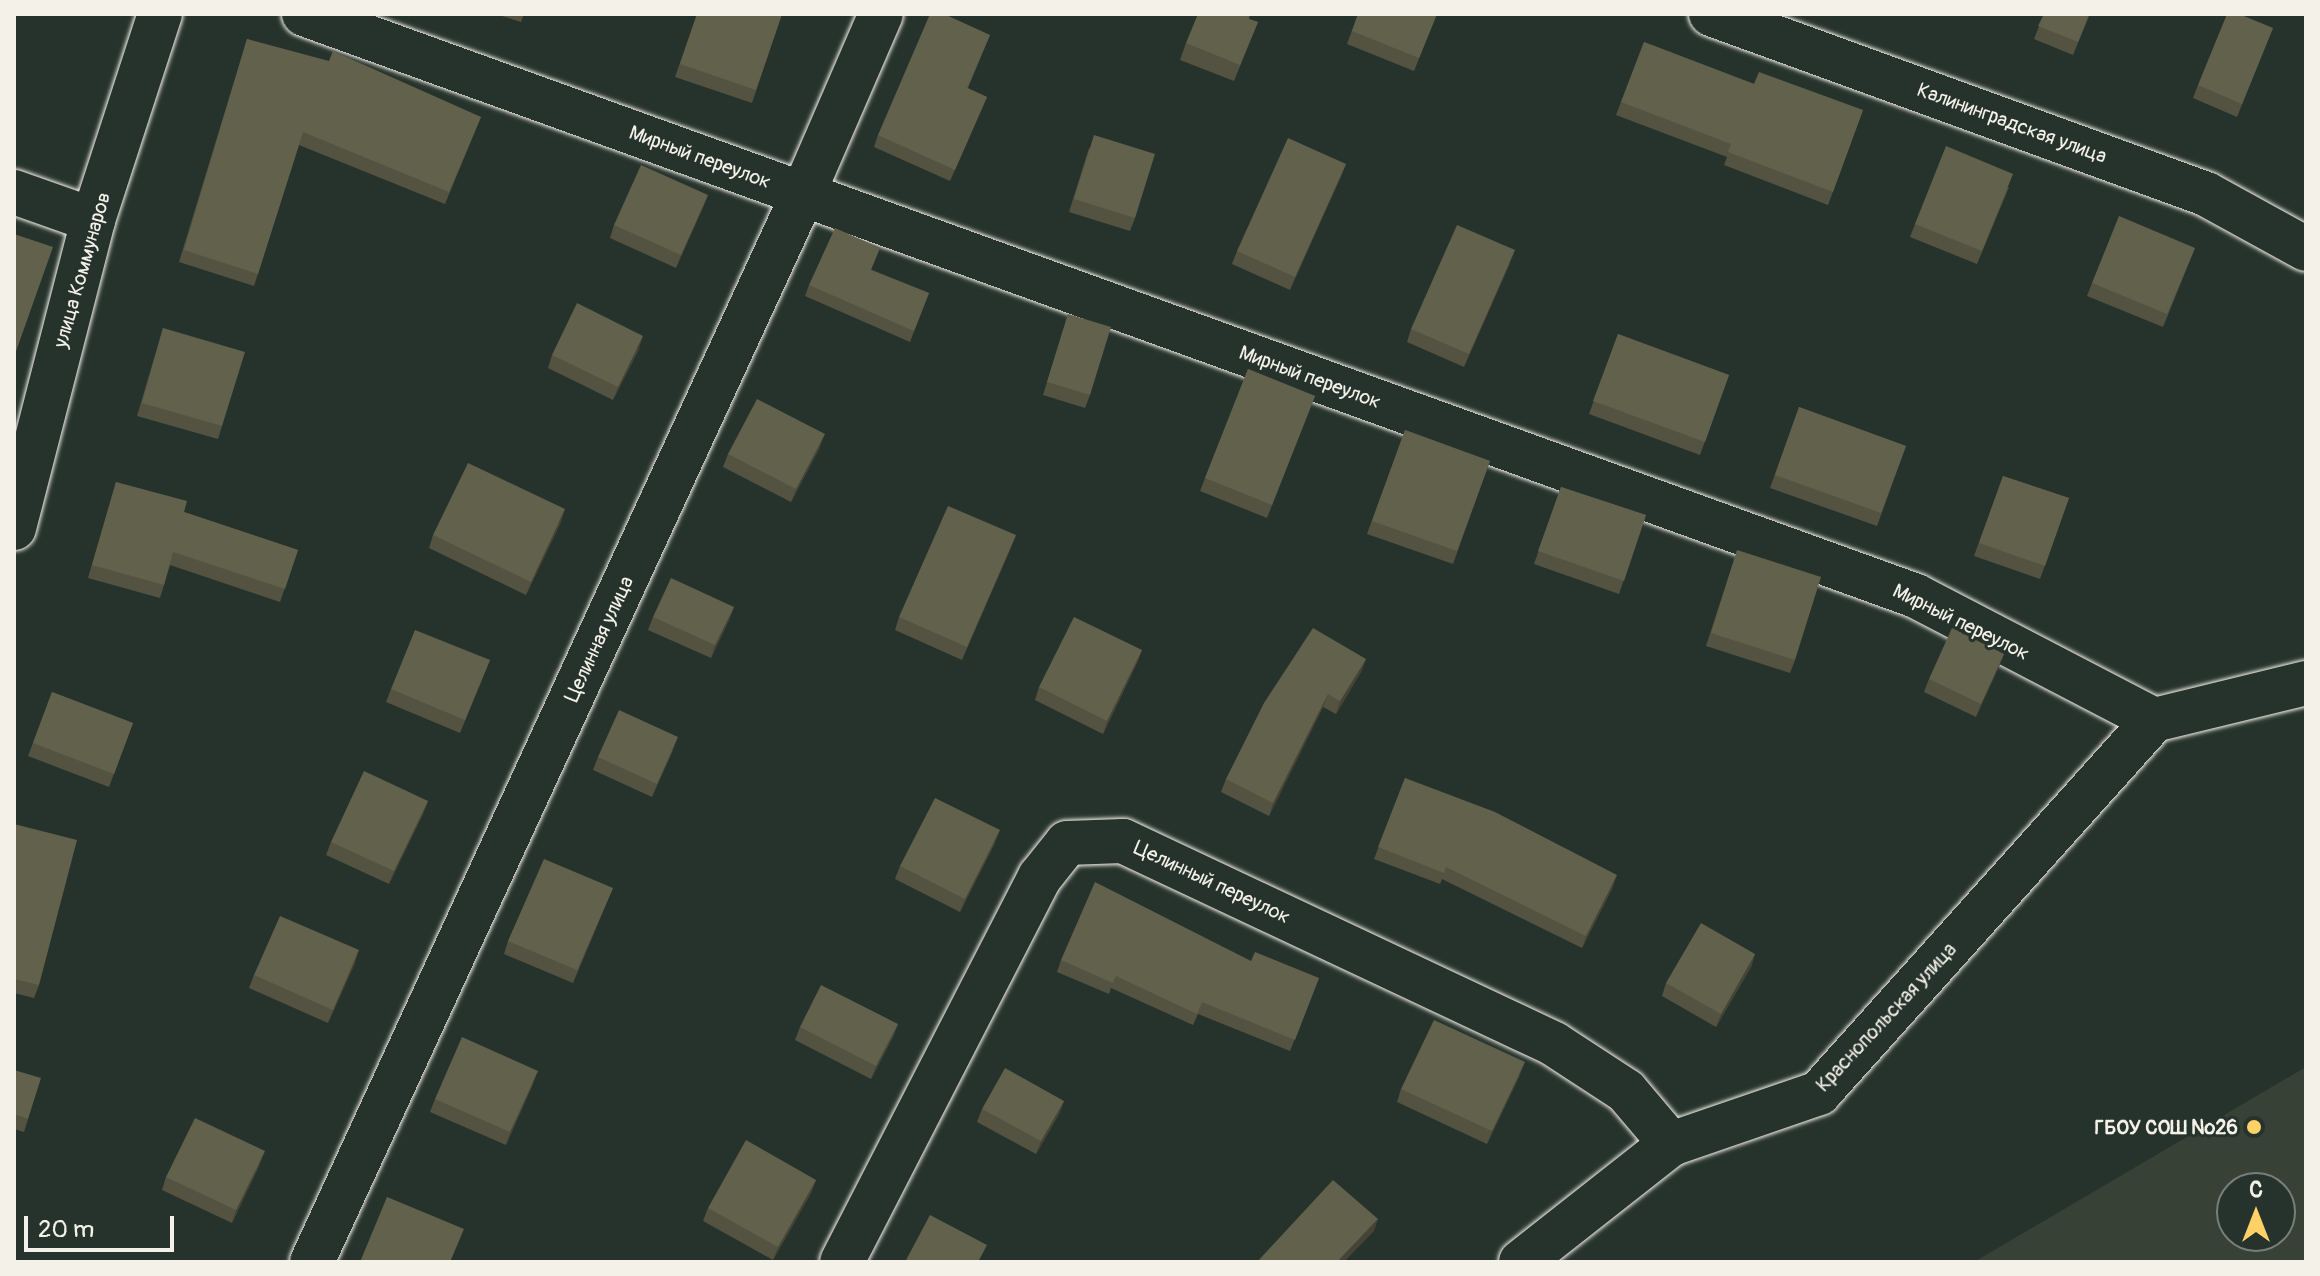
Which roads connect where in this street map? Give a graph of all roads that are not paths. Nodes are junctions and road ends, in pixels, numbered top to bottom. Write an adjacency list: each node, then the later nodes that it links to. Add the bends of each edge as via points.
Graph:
1 (160, 14): 7 (street, улица Коммунаров)
2 (304, 14): 6 (street, Мирный переулок)
3 (881, 14): 6 (street, Целинная улица)
4 (1711, 14): 8 (street, Калининградская улица, via 2206,194)
5 (14, 192): 7 (street)
6 (803, 194): 11 (street, Мирный переулок, via 1916,596); 13 (street, Целинная улица)
7 (93, 220): 9 (street, улица Коммунаров)
8 (2306, 249)
9 (14, 528)
10 (2306, 683): 11 (street)
11 (2154, 720): 12 (street, Краснопольская улица, via 1819,1093)
12 (1671, 1144): 14 (street, Целинный переулок, via 1626,1091 1554,1044 1123,841 1067,843 1040,877); 15 (street, Краснопольская улица)
13 (312, 1262)
14 (842, 1262)
15 (1521, 1262)

